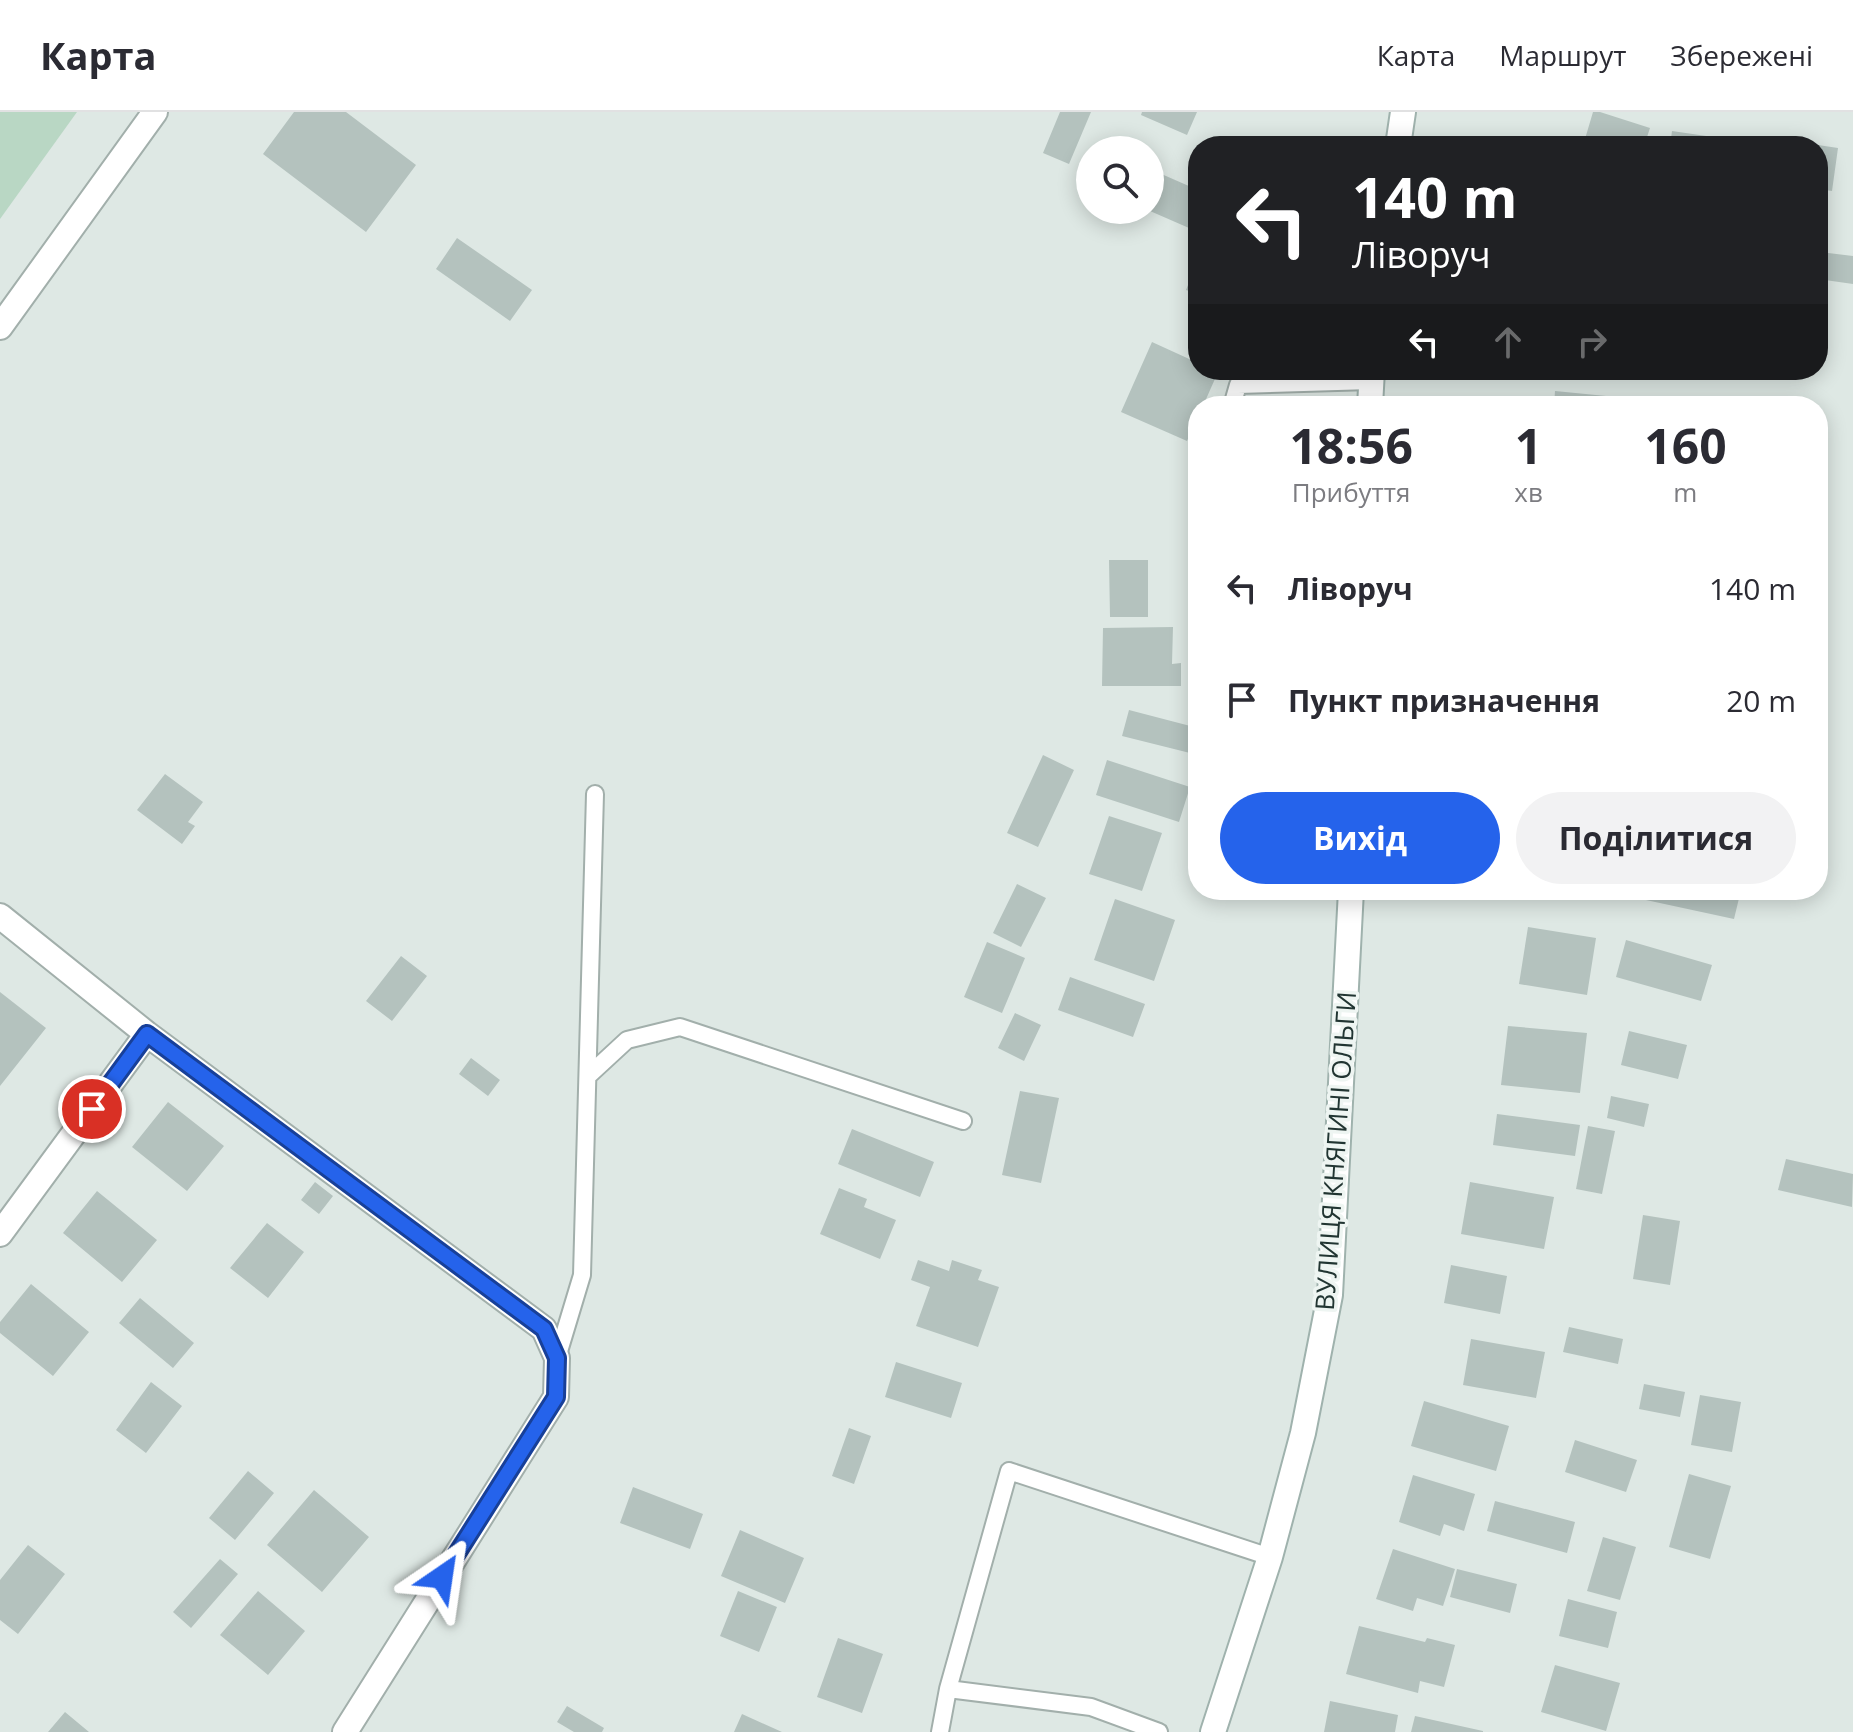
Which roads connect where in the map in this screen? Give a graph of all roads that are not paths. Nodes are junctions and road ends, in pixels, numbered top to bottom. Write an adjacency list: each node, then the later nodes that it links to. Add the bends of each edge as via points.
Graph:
1 (155, 112): 4 (street)
2 (1403, 112): 3 (street)
3 (1399, 136)
4 (0, 327)
5 (1312, 380): 6 (lane, via 1238,385)
6 (1235, 396)
7 (595, 794): 11 (lane)
8 (1350, 900): 15 (street, ВУЛИЦЯ КНЯГИНІ ОЛЬГИ, via 1330,1295 1303,1433)
9 (0, 916): 10 (street)
10 (147, 1034): 13 (street); 14 (street, via 544,1329)
11 (588, 1076): 12 (lane, via 627,1040 680,1027); 14 (lane, via 582,1275)
12 (963, 1121)
13 (0, 1234)
14 (557, 1358): 17 (street, via 556,1397)
15 (1270, 1557): 16 (lane, via 1009,1471); 20 (street, ВУЛИЦЯ КНЯГИНІ ОЛЬГИ)
16 (948, 1689): 18 (lane); 19 (lane, via 1091,1707)
17 (345, 1732)
18 (940, 1732)
19 (1159, 1732)
20 (1213, 1732)

